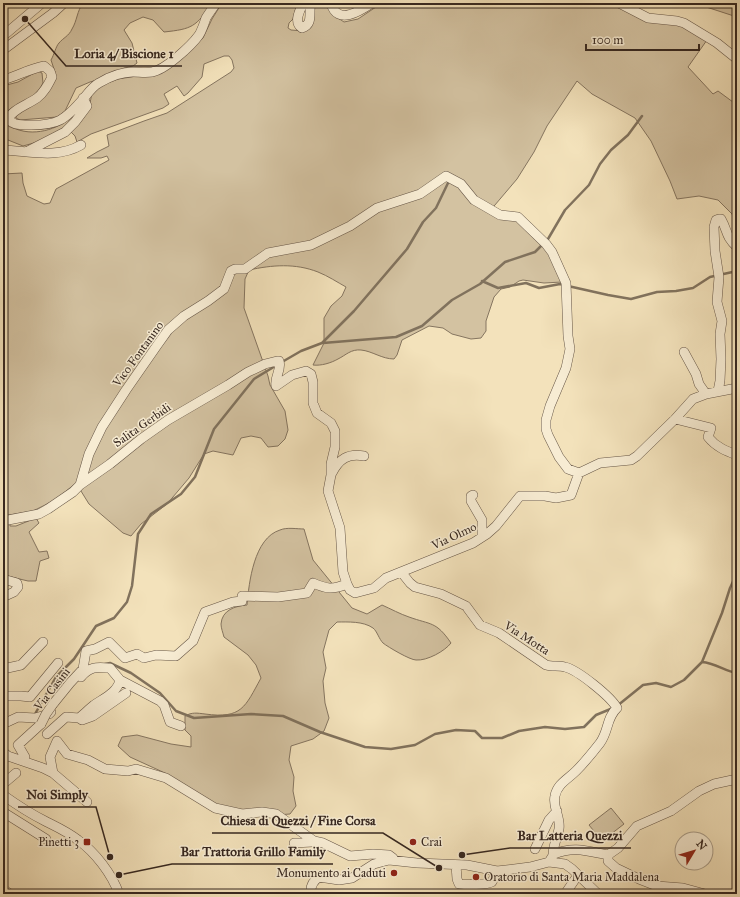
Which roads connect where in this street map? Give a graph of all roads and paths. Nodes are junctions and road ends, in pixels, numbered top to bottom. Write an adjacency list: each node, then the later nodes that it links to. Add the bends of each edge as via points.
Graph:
1 (42, 3): 9 (street)
2 (64, 3): 10 (street)
3 (216, 3): 13 (street, via 199,34 163,67 151,72 118,75 97,83)
4 (303, 3): 5 (street, via 297,22 302,28 309,22)
5 (311, 3)
6 (331, 3): 7 (street, via 335,11 348,16)
7 (372, 3)
8 (619, 3): 11 (street, via 648,18 684,23)
9 (3, 36)
10 (3, 50)
11 (737, 59)
12 (3, 80): 13 (street, via 44,66 52,77 38,98 10,115 8,120 16,125 38,126 57,122 66,117)
13 (83, 98): 16 (street, via 87,106 71,127)
14 (80, 145): 16 (street, via 71,151 60,153)
15 (3, 150): 16 (street)
16 (28, 151)
17 (737, 247): 20 (street, via 730,240 721,219 716,220 715,256 719,277 717,302 722,321)
18 (684, 352): 21 (street)
19 (737, 388): 20 (street)
20 (718, 392): 21 (street)
21 (706, 394): 22 (street, via 693,399)
22 (675, 419): 23 (street, via 712,428 708,437 712,442 723,450); 25 (street, via 631,460 600,463)
23 (737, 455)
24 (364, 456): 26 (street, via 355,454 345,458 336,464)
25 (579, 474): 27 (street, Vico Fontanino, via 568,469 559,457 546,429 550,406 566,368 570,349 566,283 552,252 518,217 500,215 474,200 461,184 446,176 420,194 376,208 350,226 311,245 268,253 245,269 230,271 224,289 184,316 168,330 158,344 102,427 89,454); 30 (street, Via Olmo, via 571,495 556,498 520,496 496,526)
26 (331, 475): 27 (street, Salita Gerbidi, via 335,431 331,423 317,413 313,403 311,374 306,371 292,375 276,386 279,364 275,361 248,372 168,420); 33 (street, via 328,491 340,528 342,565)
27 (80, 484): 29 (street, Salita Gerbidi, via 59,502 39,514)
28 (473, 495): 30 (street, via 471,500 483,523)
29 (3, 521)
30 (482, 537): 31 (street, Via Olmo)
31 (402, 573): 33 (street, Via Olmo, via 386,578 374,588 355,593); 53 (street, Via Motta, via 415,587 441,594 466,606 480,625 499,633 546,665 565,666 588,680 616,707 600,744 558,787 554,804)
32 (3, 580): 34 (street, via 17,583 18,587)
33 (347, 584): 46 (street, Via Casini, bridge, via 326,589 313,583 307,593 278,597 242,596 242,602 233,602 205,612 193,640 176,656 156,655 144,658 137,654 125,658 109,642 88,651 83,669 53,704 41,724 18,745)
34 (3, 597)
35 (43, 642): 37 (street, via 21,665)
36 (58, 663): 40 (street, via 30,697)
37 (3, 668)
38 (120, 680): 41 (street, via 119,686 112,694); 42 (street, via 110,668 87,670 49,714 35,718 18,717); 43 (street, via 160,701 170,722)
39 (126, 693): 41 (street, via 93,716 82,720)
40 (3, 696)
41 (79, 718): 44 (street, via 66,717)
42 (3, 724)
43 (181, 726)
44 (47, 734)
45 (3, 752): 46 (street)
46 (24, 761): 48 (street)
47 (16, 773): 50 (street)
48 (53, 773): 52 (street); 56 (street, via 50,757 57,741 67,754 88,760 105,769 136,769 166,778 215,808 242,814 276,814)
49 (737, 779): 59 (street, via 714,784 699,791 671,810 637,826 618,848)
50 (3, 784)
51 (3, 795): 67 (street, via 19,807 80,840 100,863)
52 (86, 802)
53 (557, 811): 58 (street, via 549,820); 60 (street, Via Motta, via 559,829)
54 (4, 813): 55 (street)
55 (46, 839)
56 (314, 840): 57 (street); 61 (street, via 350,856 389,855)
57 (294, 843)
58 (535, 849)
59 (608, 855): 60 (street, via 574,849 554,854); 73 (street, via 608,861 616,868 639,879 657,886 683,888)
60 (551, 859): 63 (street, via 530,867); 64 (street, via 565,864)
61 (395, 861): 62 (street); 69 (street, via 378,863 352,878 339,880 319,877 313,882)
62 (456, 865): 63 (street); 65 (street, via 459,884)
63 (497, 871): 65 (street, via 492,882)
64 (578, 875): 71 (street); 72 (street)
65 (472, 884): 70 (street, via 475,888)
66 (3, 889): 68 (street)
67 (116, 893)
68 (10, 894)
69 (311, 894)
70 (470, 894)
71 (567, 894)
72 (598, 894)
73 (704, 894)

